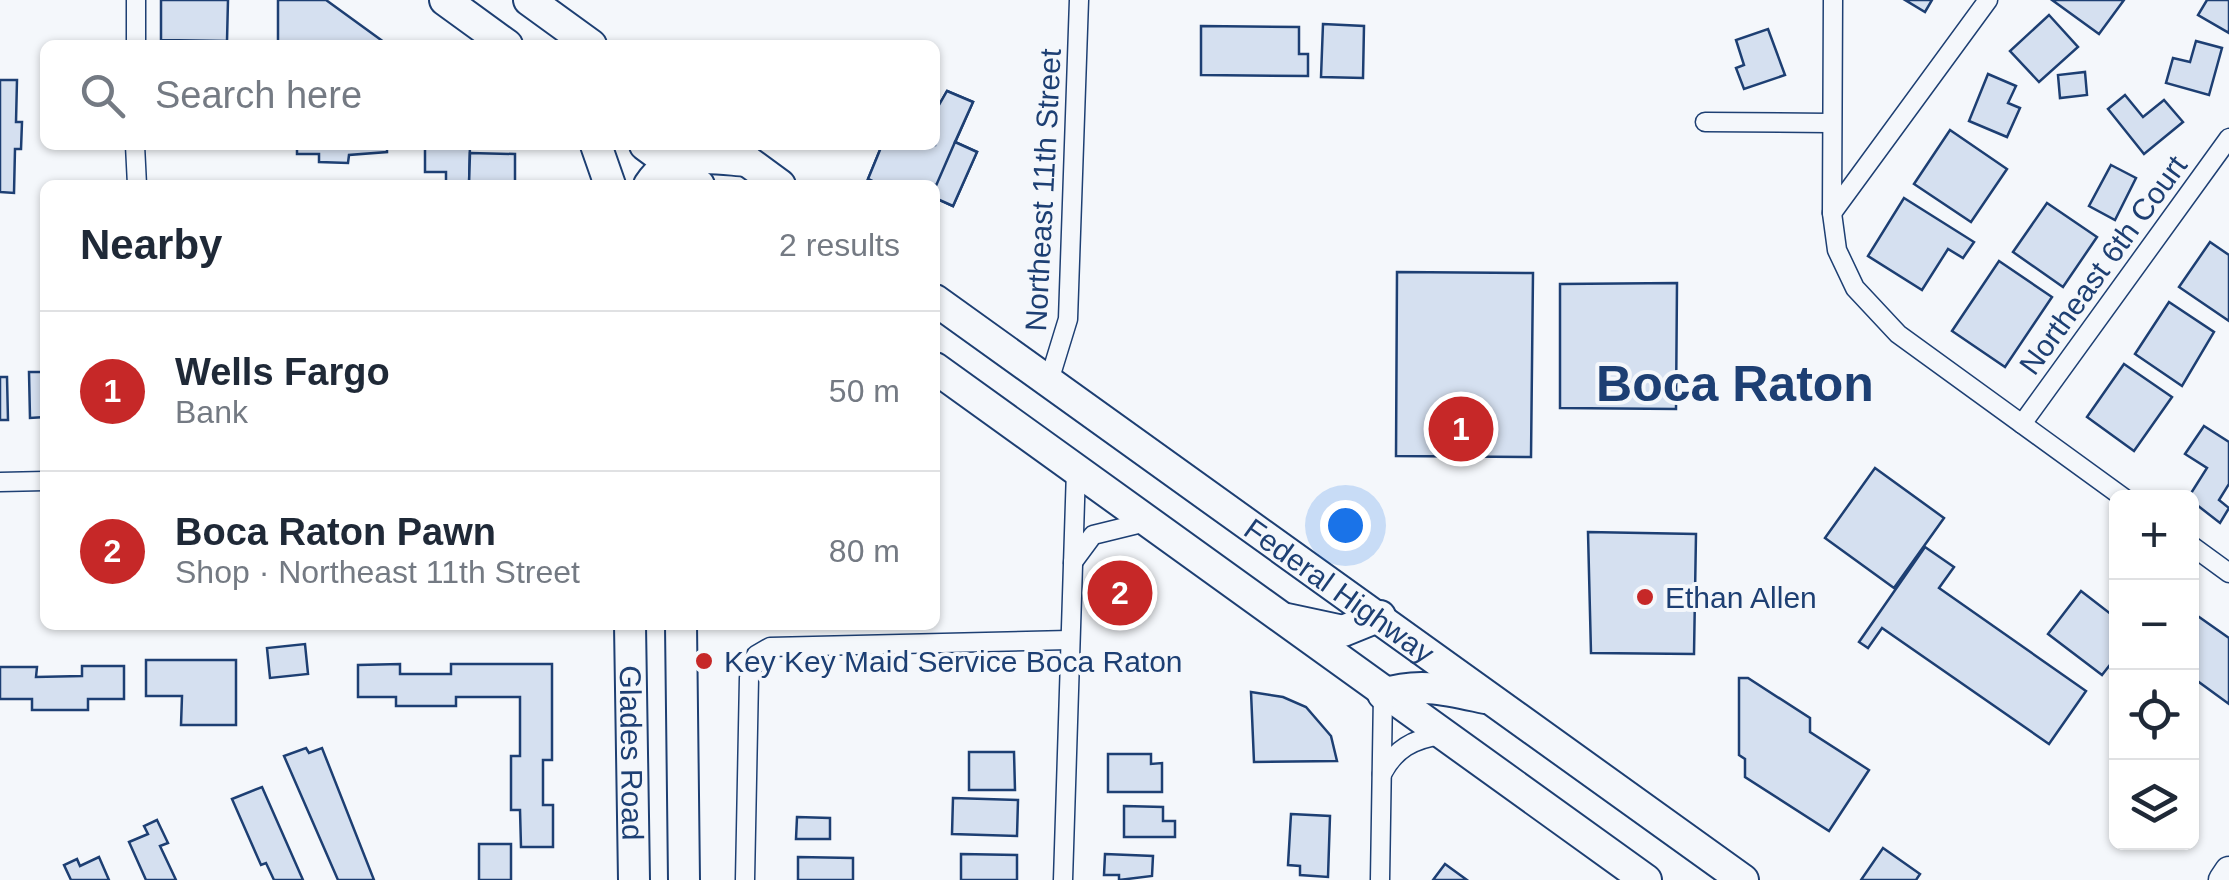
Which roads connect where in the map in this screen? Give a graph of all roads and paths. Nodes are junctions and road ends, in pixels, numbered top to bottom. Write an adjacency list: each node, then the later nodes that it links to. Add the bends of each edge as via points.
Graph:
1 (136, 0): 7 (street)
2 (445, 0): 8 (main road)
3 (1080, 0): 24 (street, Northeast 11th Street, via 1068,319)
4 (1832, 0): 11 (street)
5 (1988, 0): 21 (street)
6 (539, 7): 9 (main road)
7 (136, 40)
8 (500, 40)
9 (584, 40)
10 (1705, 122): 11 (street)
11 (1829, 123): 21 (street)
12 (2229, 138): 25 (street, Northeast 6th Court)
13 (135, 150): 17 (street)
14 (598, 150): 18 (main road)
15 (736, 153): 16 (main road); 20 (main road)
16 (660, 165): 19 (main road)
17 (137, 180)
18 (608, 180)
19 (689, 180)
20 (773, 180)
21 (1832, 213): 25 (street, via 1841,260 1868,305)
22 (940, 304): 24 (main road, Federal Highway)
23 (940, 372): 26 (main road, Federal Highway)
24 (1049, 381): 34 (main road, Federal Highway)
25 (2022, 424): 29 (street)
26 (1076, 470): 30 (main road, Federal Highway); 32 (street)
27 (40, 481): 28 (street)
28 (0, 482)
29 (2113, 490)
30 (1148, 522): 32 (street, via 1093,535); 35 (main road, Federal Highway)
31 (2199, 551): 33 (street)
32 (1072, 562): 38 (street)
33 (2229, 573)
34 (1380, 616): 35 (main road, via 1343,630); 40 (main road, Federal Highway)
35 (1279, 617): 39 (main road, Federal Highway)
36 (630, 630): 43 (main road, Glades Road)
37 (681, 630): 44 (main road, Glades Road)
38 (1068, 640): 45 (street, via 770,646 756,655); 46 (street)
39 (1384, 694): 40 (main road, via 1433,686); 41 (main road, Federal Highway); 42 (street)
40 (1498, 701): 49 (main road, Federal Highway)
41 (1441, 735): 42 (street, via 1405,746); 48 (main road, Federal Highway)
42 (1382, 774): 47 (street)
43 (634, 871)
44 (684, 880)
45 (744, 880)
46 (1063, 880)
47 (1380, 880)
48 (1646, 880)
49 (1744, 880)

